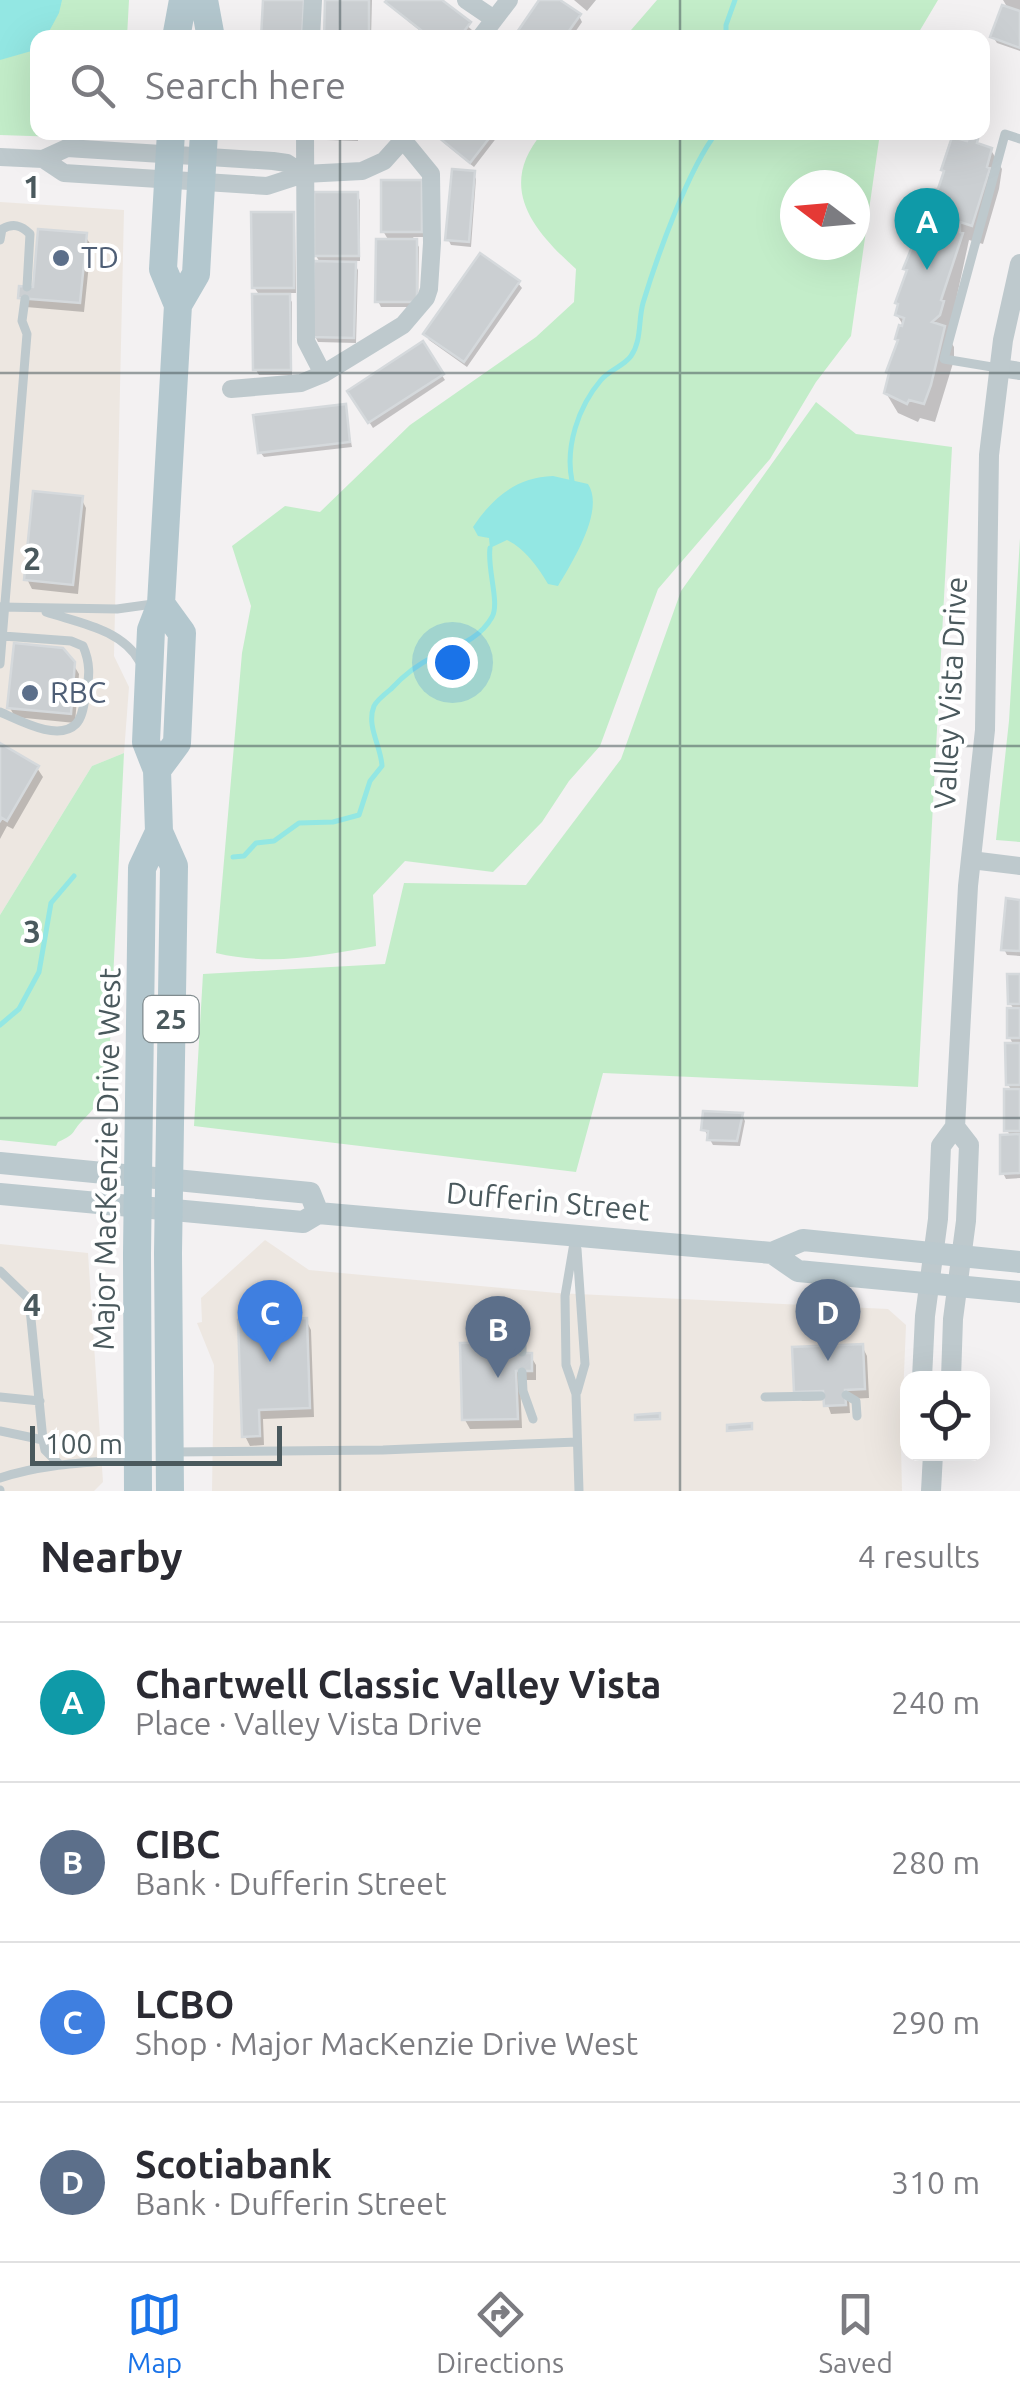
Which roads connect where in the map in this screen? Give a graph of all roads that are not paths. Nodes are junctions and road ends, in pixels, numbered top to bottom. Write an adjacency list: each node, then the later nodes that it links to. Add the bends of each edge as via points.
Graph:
1 (183, 0): 7 (main road)
2 (204, 0): 8 (main road)
3 (313, 0): 9 (street)
4 (466, 0): 6 (street)
5 (509, 0): 6 (street)
6 (494, 19): 10 (street)
7 (177, 30)
8 (209, 30)
9 (311, 30)
10 (486, 30)
11 (1020, 139): 24 (lane, via 1005,134 944,359)
12 (305, 140): 18 (street)
13 (404, 140): 18 (street, via 384,162 362,171)
14 (409, 140): 25 (street, via 430,174 430,289 403,324)
15 (170, 155): 16 (street); 17 (street, via 67,148 43,159); 23 (main road, Major MacKenzie Drive West / 25, via 163,270)
16 (202, 156): 18 (street, via 266,186); 23 (main road, Major MacKenzie Drive West, via 196,274)
17 (0, 157)
18 (304, 174): 25 (street, via 306,341)
19 (0, 240): 21 (lane, via 9,226 30,234)
20 (1020, 264): 24 (street, Valley Vista Drive, via 1010,297)
21 (27, 287)
22 (25, 299): 28 (lane)
23 (178, 305): 27 (main road, Major MacKenzie Drive West / 25)
24 (1010, 370): 36 (street, Valley Vista Drive, via 988,478 985,730)
25 (323, 374): 26 (street)
26 (231, 390)
27 (161, 604): 29 (lane); 32 (main road, Major MacKenzie Drive West / 25, via 151,630); 34 (main road, Major MacKenzie Drive West / 25, via 182,633 177,742)
28 (4, 608): 29 (lane); 30 (lane)
29 (34, 608): 32 (lane, via 116,636)
30 (3, 636): 31 (lane); 33 (lane, via 83,646 89,679 72,727 44,728)
31 (0, 664)
32 (148, 678): 34 (main road, Major MacKenzie Drive West / 25, via 146,742)
33 (0, 712)
34 (158, 770): 35 (main road, Major MacKenzie Drive West / 25)
35 (159, 832): 40 (main road, Major MacKenzie Drive West / 25, via 142,868); 41 (main road, Major MacKenzie Drive West / 25, via 174,866)
36 (971, 860): 37 (street); 38 (street, Valley Vista Drive)
37 (1020, 866)
38 (955, 1126): 48 (street, Valley Vista Drive, via 941,1146); 49 (street, Valley Vista Drive, via 969,1145)
39 (0, 1164): 40 (main road, Dufferin Street)
40 (138, 1176): 41 (main road, Dufferin Street); 43 (main road, Major MacKenzie Drive West / 25)
41 (169, 1179): 44 (main road, Major MacKenzie Drive West / 25); 45 (main road, Dufferin Street, via 310,1192)
42 (0, 1194): 43 (main road, Dufferin Street)
43 (138, 1207): 44 (main road, Dufferin Street); 72 (main road, Major MacKenzie Drive West / 25)
44 (169, 1210): 45 (main road, Dufferin Street, via 303,1222); 71 (main road, Major MacKenzie Drive West / 25)
45 (318, 1213): 46 (main road, Dufferin Street)
46 (575, 1234): 47 (main road, Dufferin Street); 60 (lane, via 585,1364); 60 (lane, via 565,1296 566,1365)
47 (772, 1253): 48 (main road, Dufferin Street, via 802,1240); 52 (main road, Dufferin Street, via 798,1270)
48 (933, 1253): 49 (main road, Dufferin Street); 52 (street, Valley Vista Drive)
49 (962, 1256): 50 (main road, Dufferin Street); 53 (street, Valley Vista Drive)
50 (1020, 1262)
51 (0, 1270): 65 (lane, via 29,1299)
52 (929, 1283): 53 (main road, Dufferin Street); 57 (street, Valley Vista Drive)
53 (958, 1286): 54 (main road, Dufferin Street); 58 (street, Valley Vista Drive)
54 (1020, 1292)
55 (522, 1329): 56 (lane)
56 (522, 1352)
57 (923, 1371)
58 (952, 1371)
59 (522, 1372): 67 (lane)
60 (576, 1394): 70 (lane)
61 (846, 1395): 66 (lane, via 856,1401)
62 (821, 1396): 64 (lane)
63 (0, 1397): 65 (lane)
64 (764, 1397)
65 (40, 1401): 69 (lane)
66 (857, 1416)
67 (533, 1419)
68 (0, 1431): 69 (lane)
69 (44, 1440): 74 (lane)
70 (577, 1442): 71 (lane); 78 (lane)
71 (170, 1452): 77 (main road, Major MacKenzie Drive West / 25)
72 (139, 1459): 74 (lane); 76 (main road, Major MacKenzie Drive West / 25)
73 (933, 1461): 79 (street)
74 (58, 1463): 75 (lane)
75 (0, 1478)
76 (138, 1491)
77 (170, 1491)
78 (579, 1491)
79 (931, 1491)

